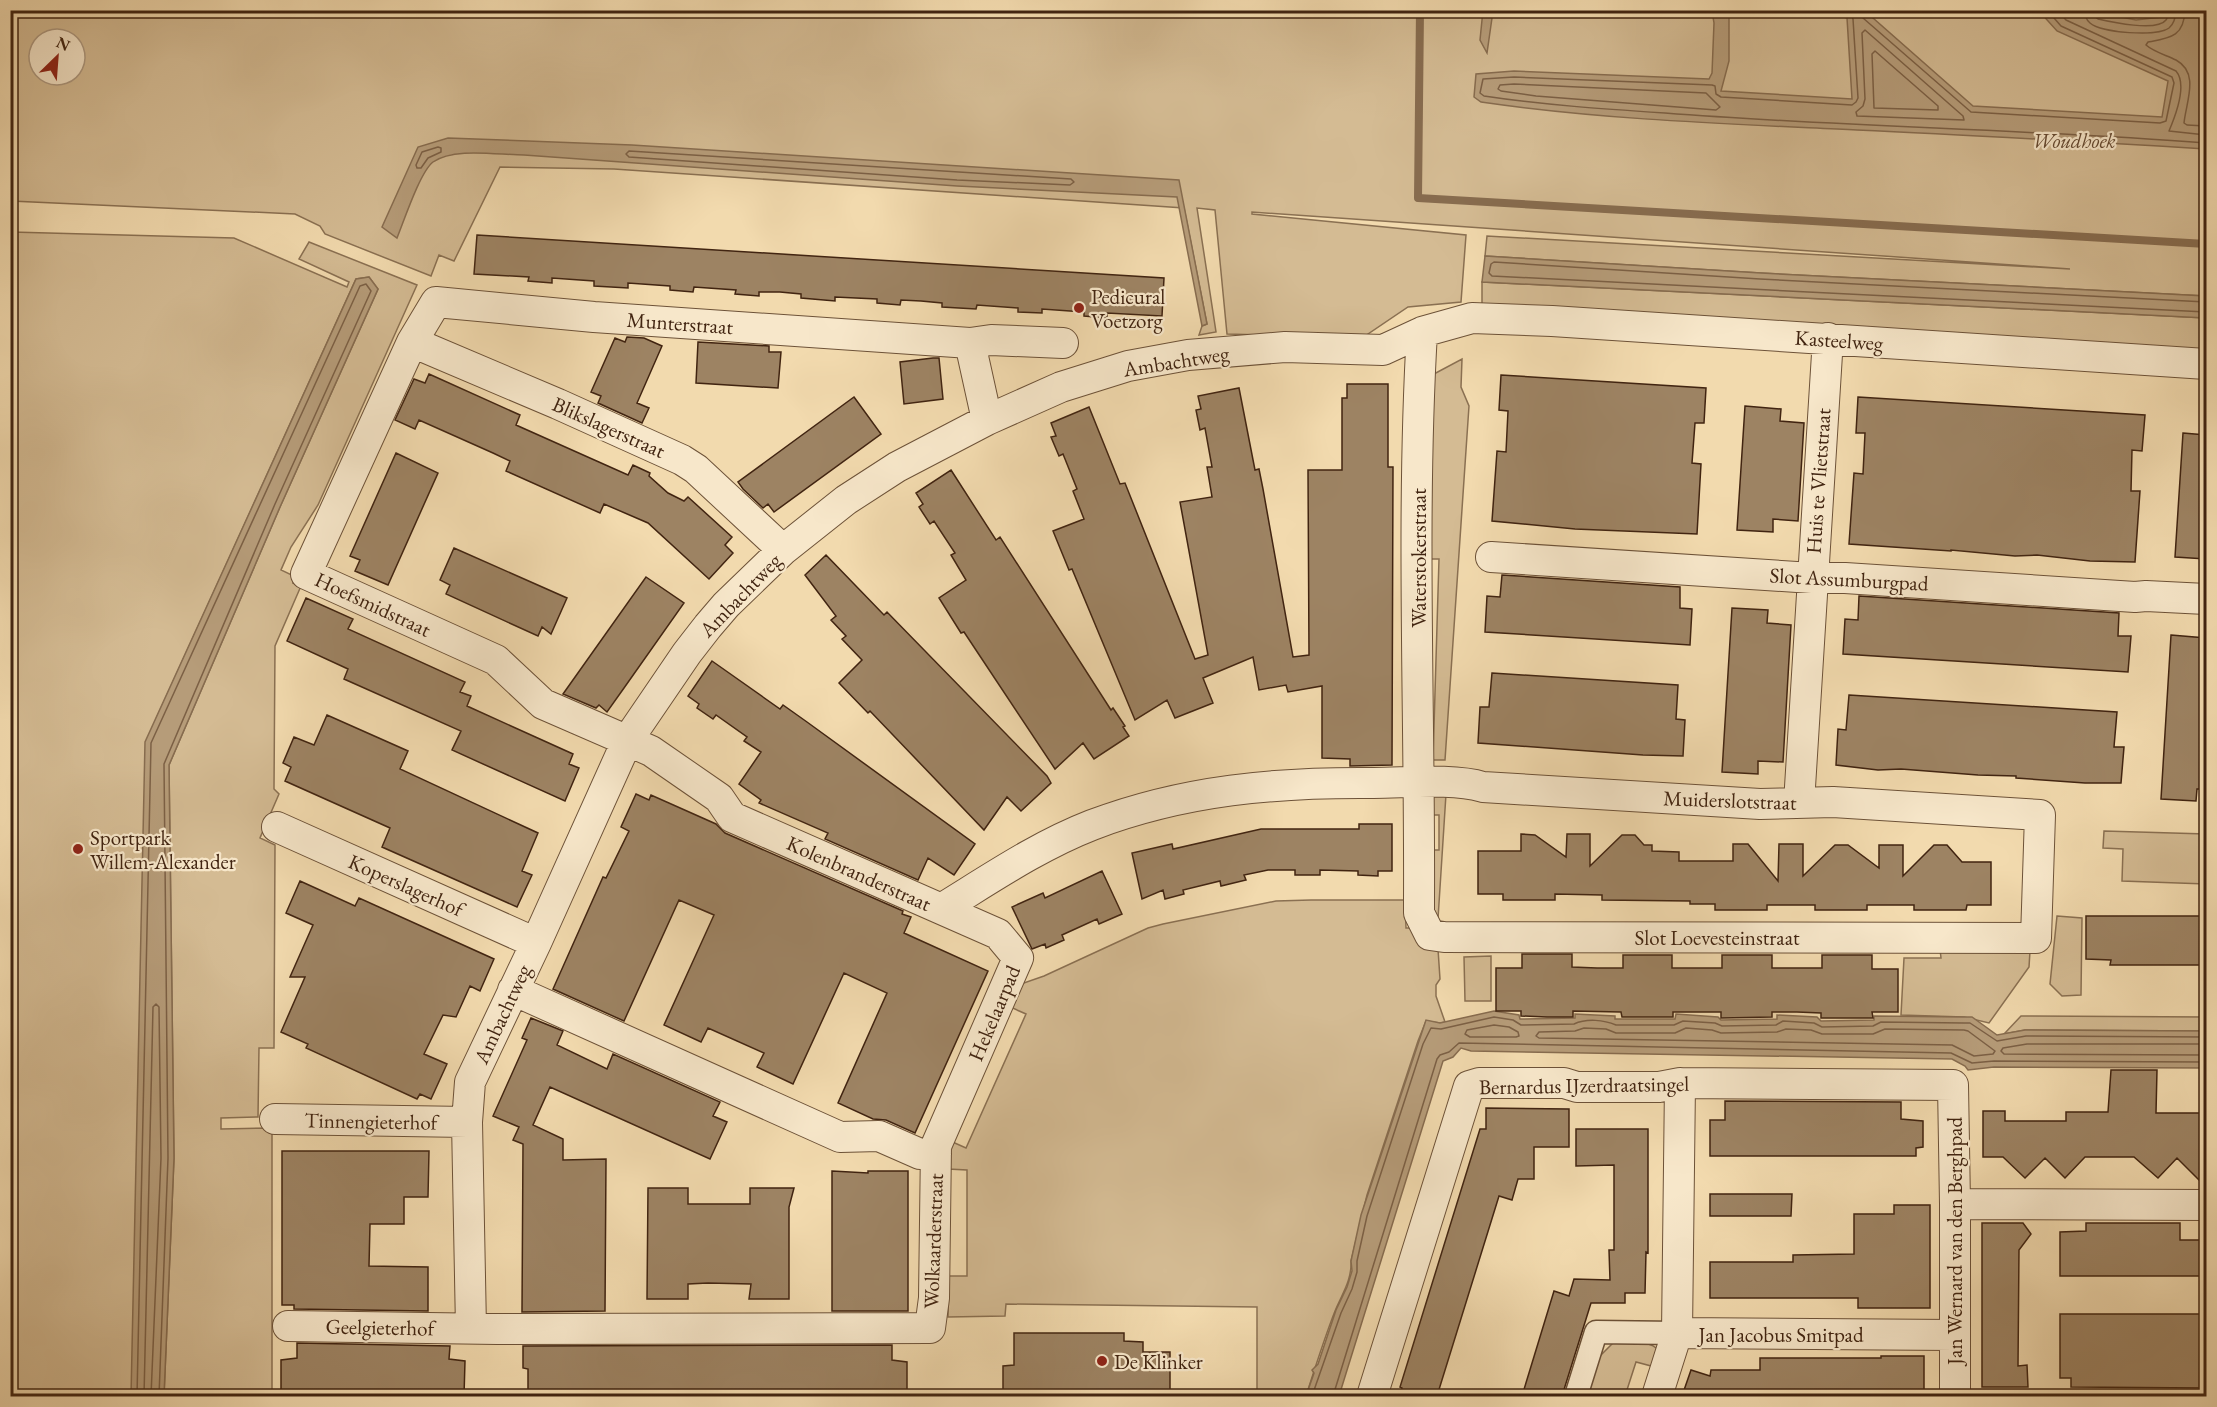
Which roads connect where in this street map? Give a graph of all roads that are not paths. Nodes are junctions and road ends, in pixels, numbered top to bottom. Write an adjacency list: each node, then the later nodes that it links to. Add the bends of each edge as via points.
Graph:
1 (1472, 318): 2 (street, Ambachtweg); 3 (street, Kasteelweg)
2 (1422, 332): 8 (street, Ambachtweg, via 1383,350 1285,348 1188,355 1128,366 1061,387); 14 (street, Waterstokerstraat, via 1417,565)
3 (1828, 338): 7 (street, Kasteelweg); 11 (street, Huis te Vlietstraat)
4 (412, 342): 5 (street, Munterstraat, via 438,293 594,317); 9 (street, Blikslagerstraat, via 682,460); 13 (street, Hoefsmidstraat, via 306,574 496,660 543,704)
5 (970, 343): 6 (street, Munterstraat); 8 (street)
6 (1064, 343)
7 (2206, 364)
8 (987, 420): 9 (street, Ambachtweg, via 897,467 846,500)
9 (783, 550): 13 (street, Ambachtweg, via 708,626)
10 (1491, 557): 11 (street, Slot Assumburgpad)
11 (1812, 578): 12 (street, Slot Assumburgpad); 15 (street, Huis te Vlietstraat)
12 (2206, 599)
13 (627, 741): 18 (street, Kolenbranderstraat, via 651,751 719,798 732,817); 19 (street, Ambachtweg)
14 (1419, 783): 15 (street, Muiderslotstraat, via 1471,783 1483,787 1760,804); 16 (street, Slot Loevesteinstraat, via 1419,913 1430,935 1444,937 2036,938); 18 (street, Kolenbranderstraat, via 1312,782 1170,800 1092,825 1019,860)
15 (1799, 803): 16 (street, Muiderslotstraat)
16 (2040, 815)
17 (277, 827): 19 (street, Koperslagerhof)
18 (941, 909): 25 (street, Hekelaarpad, via 998,934 1018,958 936,1146)
19 (536, 943): 20 (street, Ambachtweg)
20 (513, 990): 24 (street, Ambachtweg, via 470,1082); 25 (street, Wolkaarderstraat, via 840,1137 879,1136 920,1154)
21 (1680, 1083): 22 (street, Bernardus IJzerdraatsingel); 30 (street, Jan Jacobus Smitpad); 32 (street, Bernardus IJzerdraatsingel, via 1659,1087 1577,1087 1564,1083 1469,1086)
22 (1953, 1085): 26 (street, Jan Wernard van den Berghpad)
23 (275, 1119): 24 (street, Tinnengieterhof)
24 (467, 1122): 29 (street, Ambachtweg)
25 (936, 1154): 29 (street, Wolkaarderstraat, via 930,1328)
26 (1955, 1204): 27 (street); 31 (street, Jan Wernard van den Berghpad)
27 (2206, 1205)
28 (288, 1326): 29 (street, Geelgieterhof)
29 (471, 1328)
30 (1677, 1333): 31 (street, Jan Jacobus Smitpad); 33 (street, via 1596,1332); 34 (street)
31 (1954, 1335): 35 (street, Jan Wernard van den Berghpad)
32 (1372, 1396)
33 (1576, 1396)
34 (1657, 1396)
35 (1955, 1396)

